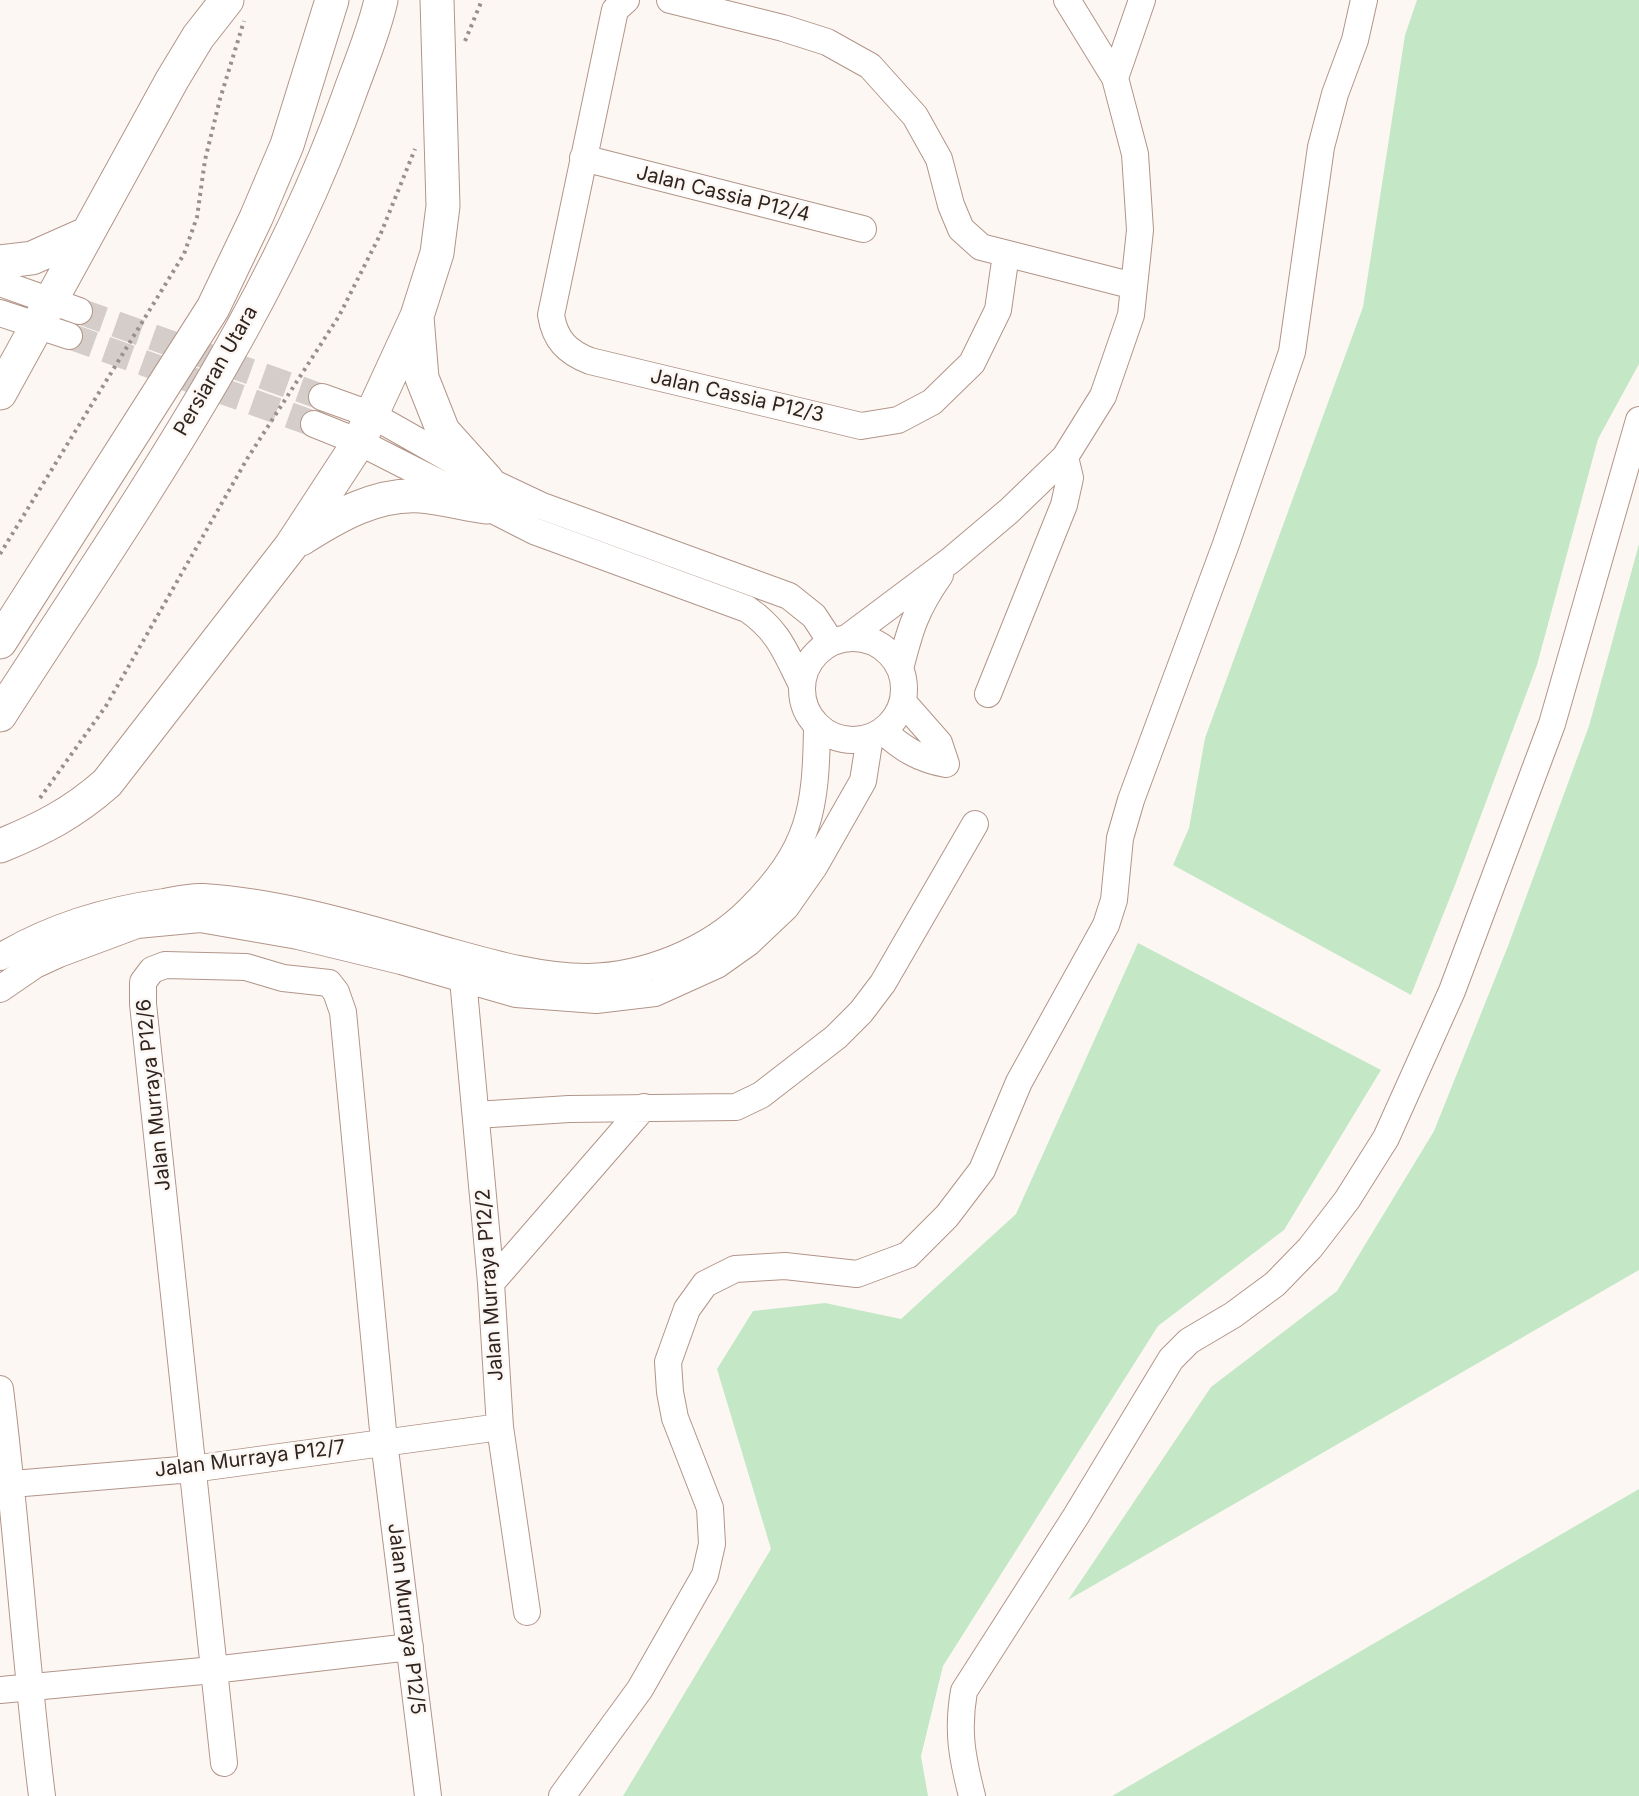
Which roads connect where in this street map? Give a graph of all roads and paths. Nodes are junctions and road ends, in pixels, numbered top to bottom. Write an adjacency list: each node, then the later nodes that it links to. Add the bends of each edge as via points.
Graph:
1 (332, 0): 36 (main road, Persiaran Utara, via 287,145 213,308)
2 (381, 0): 41 (main road, Persiaran Utara, via 329,151 267,283 198,407)
3 (437, 0): 23 (main road, via 443,206 437,253)
4 (482, 0): 11 (path)
5 (626, 0): 14 (street, Jalan Cassia P12/3, via 615,10)
6 (670, 0): 17 (street, via 816,39 870,66 915,116 939,159 962,229 981,247)
7 (1067, 0): 12 (street)
8 (1142, 0): 12 (street)
9 (1364, 0): 66 (street, via 1321,147 1292,352 1131,800 1119,838 1114,900 1106,925 1019,1082 982,1170 947,1216 908,1255 857,1274 785,1266 735,1269 705,1284 687,1309 668,1362 670,1392 675,1418 710,1508 712,1544 705,1575 640,1689)
10 (237, 6): 16 (main road, via 198,37); 33 (path, via 197,217 184,254)
11 (465, 41)
12 (1115, 78): 20 (street, via 1136,154 1140,230)
13 (416, 146): 44 (path, via 381,233 339,316 247,459 106,706)
14 (583, 159): 15 (street, Jalan Cassia P12/4); 17 (street, Jalan Cassia P12/3, via 551,315 554,331 563,345 590,362 861,426 898,420 932,402 972,363 998,310)
15 (863, 229)
16 (86, 234): 18 (main road, via 32,258); 22 (main road)
17 (1006, 254): 20 (street)
18 (0, 262)
19 (0, 283): 22 (street)
20 (1134, 286): 30 (street, via 1131,315 1103,396)
21 (0, 313): 22 (street)
22 (56, 313): 24 (street); 25 (main road)
23 (417, 316): 29 (main road); 31 (main road, via 422,378 442,430)
24 (69, 336)
25 (0, 393)
26 (322, 397): 29 (street)
27 (1639, 420): 67 (street, via 1552,724 1452,991 1386,1138 1347,1200 1310,1248 1275,1284 1189,1341 1156,1381 1076,1516 964,1691 959,1720 961,1754)
28 (314, 424): 29 (street)
29 (365, 428): 31 (street); 32 (main road)
30 (1065, 457): 34 (street, via 1010,511); 39 (street, via 1070,478 1064,505)
31 (486, 493): 32 (main road, via 378,500 337,516); 35 (street, via 542,506 789,596); 38 (street, via 534,531 747,609 766,622 779,638)
32 (291, 546): 46 (main road, via 107,783 80,807 43,829)
33 (0, 554)
34 (951, 560): 35 (street); 37 (street, via 924,597 912,622)
35 (839, 640): 37 (street, via 860,638 884,648); 38 (street, via 811,659)
36 (0, 642)
37 (900, 669): 40 (street)
38 (801, 683): 42 (street, via 804,706)
39 (988, 694)
40 (903, 702): 43 (street, via 895,718); 43 (street, via 939,743 946,764 926,760)
41 (0, 716)
42 (817, 726): 43 (street, via 842,740); 48 (street, via 813,807 800,844 766,893 710,942 650,967 588,977)
43 (877, 734): 48 (street, via 863,781 814,867 786,907 717,965 655,993 596,1000 516,993)
44 (39, 800)
45 (975, 824): 50 (street, via 883,983 836,1037 761,1095 736,1107)
46 (0, 846)
47 (0, 957): 48 (street, via 56,929 128,907 200,897 254,902)
48 (465, 968): 49 (street, via 200,919 137,925 59,954); 51 (street, Jalan Murraya P12/2)
49 (0, 989)
50 (644, 1107): 51 (street); 52 (street)
51 (476, 1115): 52 (street, Jalan Murraya P12/2)
52 (491, 1284): 54 (street, Jalan Murraya P12/2)
53 (0, 1389): 57 (street)
54 (500, 1427): 55 (street, Jalan Murraya P12/7); 58 (street, Jalan Murraya P12/2)
55 (384, 1442): 56 (street, Jalan Murraya P12/7); 56 (street, Jalan Murraya P12/6, via 343,1012 336,992 329,983 283,978 246,967 165,965 152,970 143,982 143,1004); 59 (street, Jalan Murraya P12/5)
56 (192, 1469): 57 (street, Jalan Murraya P12/7); 60 (street)
57 (6, 1484): 61 (street)
58 (527, 1612)
59 (410, 1647): 60 (street); 65 (street, Jalan Murraya P12/5)
60 (213, 1670): 61 (street); 63 (street)
61 (28, 1686): 62 (street); 64 (street)
62 (0, 1690)
63 (224, 1763)
64 (42, 1796)
65 (428, 1796)
66 (562, 1796)
67 (972, 1796)

